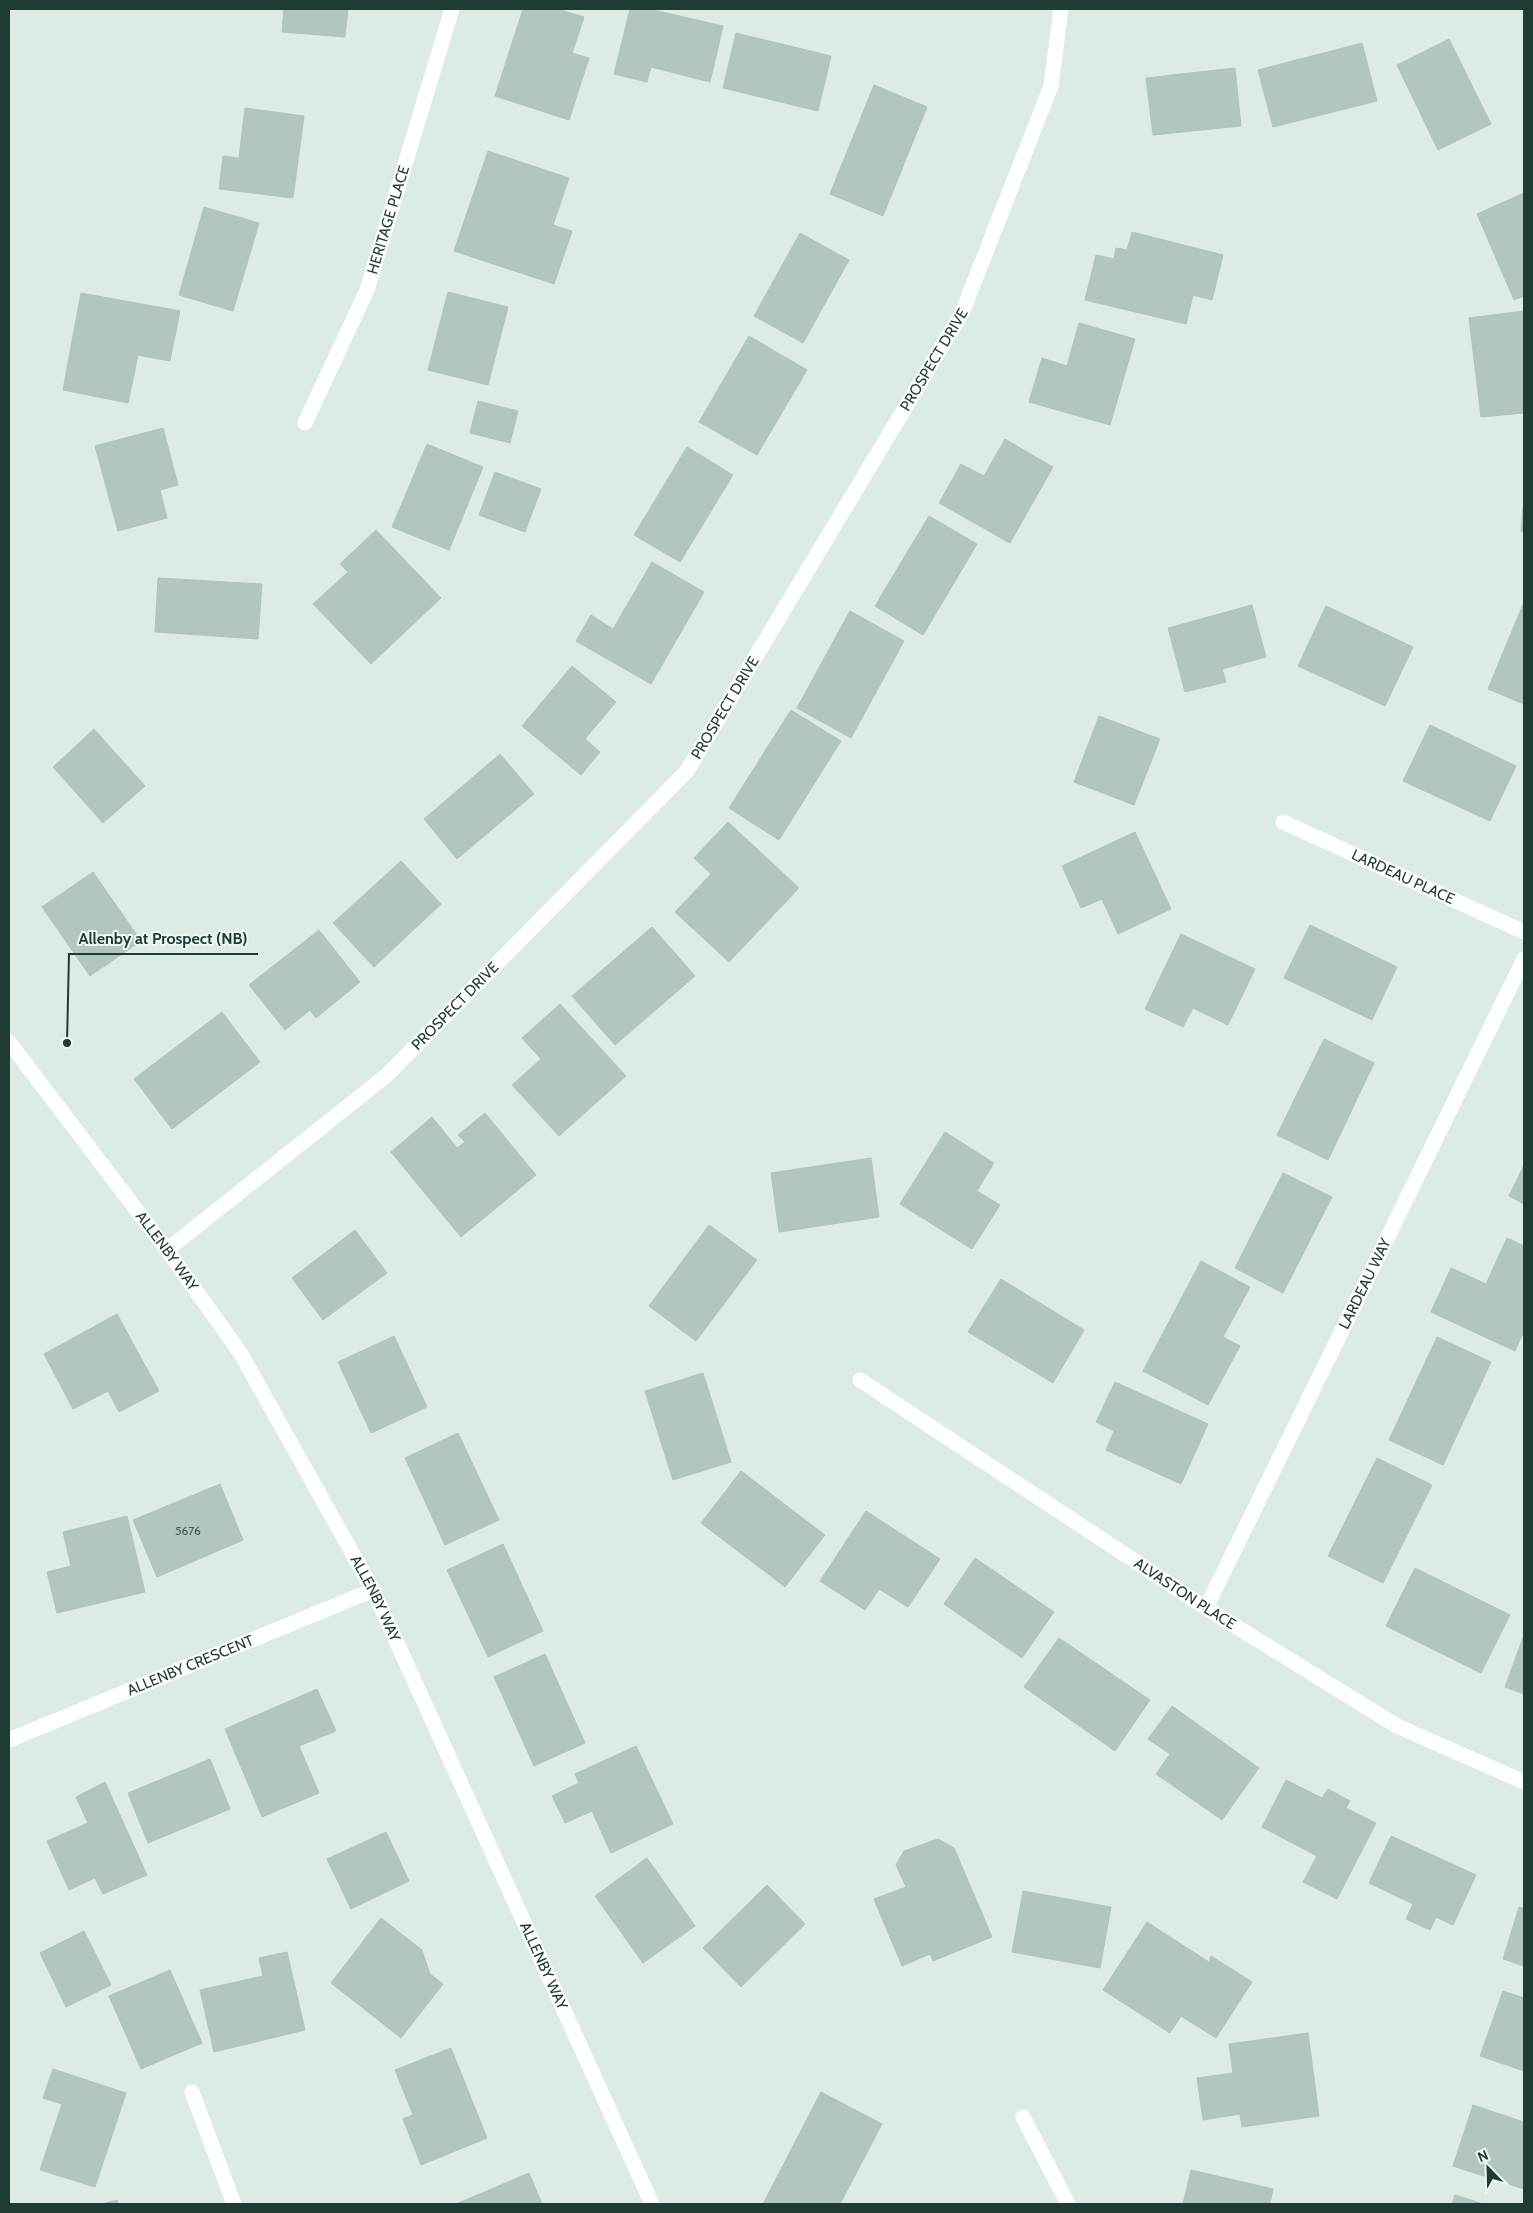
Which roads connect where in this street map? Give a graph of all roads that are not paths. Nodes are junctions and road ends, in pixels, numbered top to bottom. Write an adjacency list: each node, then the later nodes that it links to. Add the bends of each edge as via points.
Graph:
1 (452, 9): 3 (street, HERITAGE PLACE, via 367,290)
2 (1060, 9): 8 (street, PROSPECT DRIVE, via 1051,86 962,313 687,771 387,1075)
3 (305, 423)
4 (1283, 822): 5 (street, LARDEAU PLACE)
5 (1524, 932)
6 (1524, 959): 11 (street, LARDEAU WAY)
7 (9, 1042): 8 (street, ALLENBY WAY)
8 (167, 1250): 10 (street, ALLENBY WAY, via 241,1354)
9 (860, 1380): 11 (street, ALVASTON PLACE)
10 (373, 1590): 12 (street, ALLENBY CRESCENT); 17 (street, ALLENBY WAY)
11 (1206, 1608): 13 (street, ALVASTON PLACE, via 1397,1726)
12 (9, 1740)
13 (1524, 1782)
14 (192, 2092): 16 (street)
15 (1022, 2117): 18 (street)
16 (234, 2204)
17 (652, 2204)
18 (1068, 2204)

